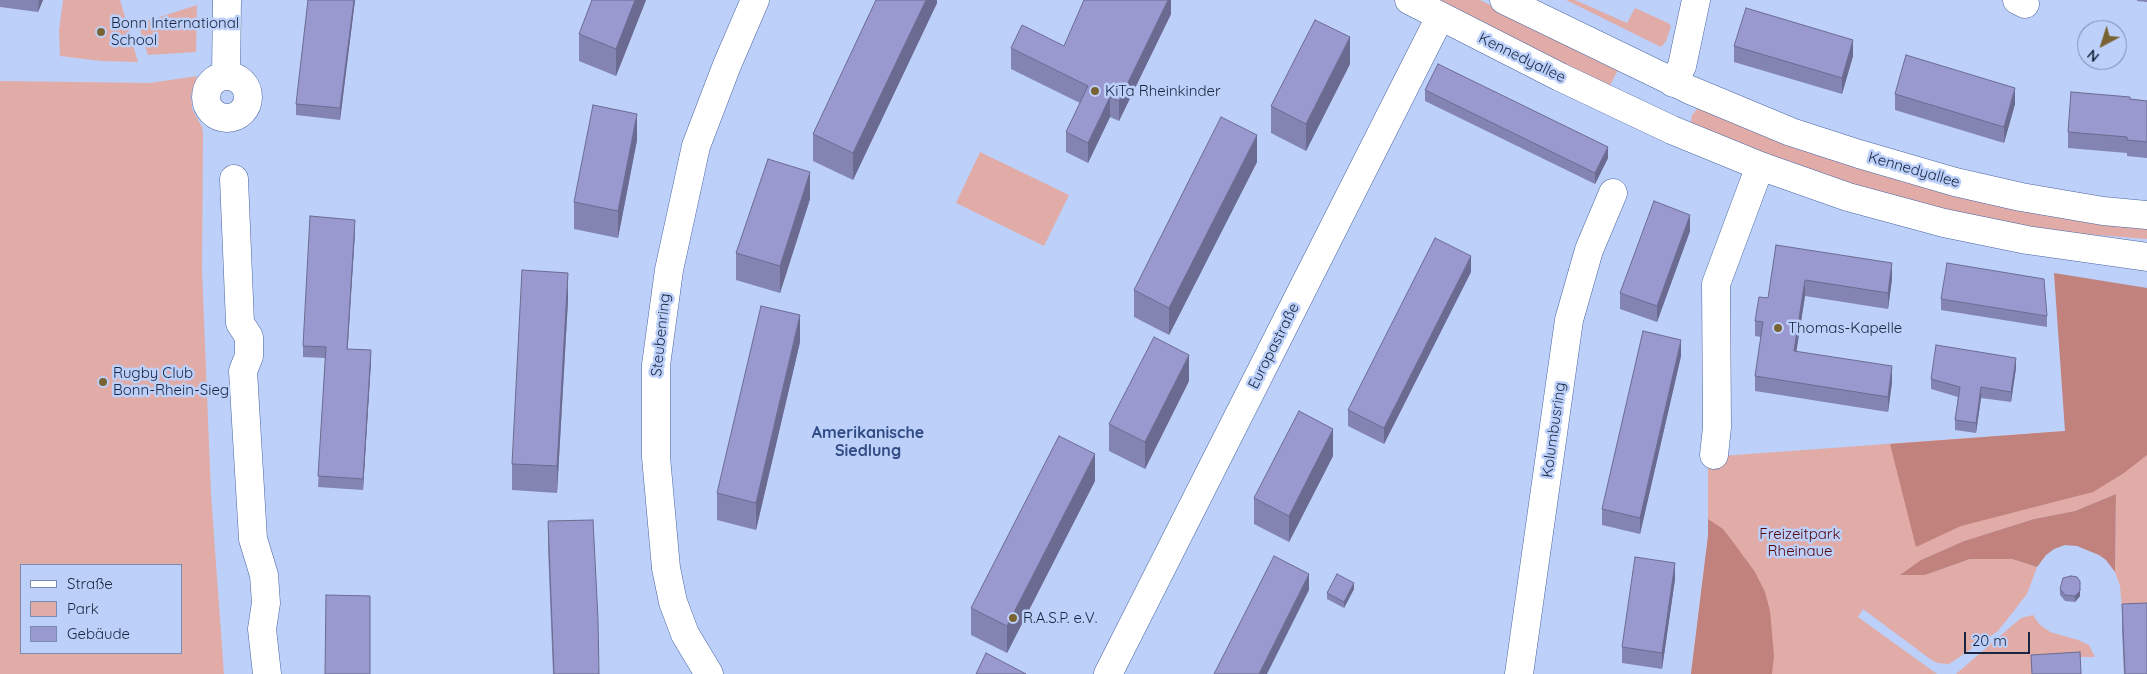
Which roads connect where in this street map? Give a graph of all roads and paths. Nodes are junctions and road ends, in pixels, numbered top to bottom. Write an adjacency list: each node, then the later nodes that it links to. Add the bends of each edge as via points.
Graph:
1 (227, 0): 7 (street)
2 (755, 0): 18 (street, Steubenring, via 726,65 696,146 668,270 656,365 656,457 666,568 684,634)
3 (1409, 0): 6 (street, Kennedyallee)
4 (1504, 0): 8 (street, Kennedyallee)
5 (1696, 0): 8 (street, via 1682,66)
6 (1440, 18): 9 (street, Kennedyallee); 19 (street, Europastraße)
7 (226, 76)
8 (1673, 82): 9 (street); 10 (street); 14 (street, Kennedyallee, via 1791,132 1955,182 2085,208)
9 (1636, 113): 10 (street, Kennedyallee)
10 (1672, 130): 11 (street, Kennedyallee)
11 (1760, 166): 15 (street, Kennedyallee, via 1848,197 1944,223 2026,240); 16 (street, via 1716,284)
12 (234, 178): 17 (street, via 240,323 249,337 249,356 243,371 253,539 264,575 266,603 262,629)
13 (1613, 193): 20 (street, Kolumbusring, via 1589,250 1569,320)
14 (2147, 215)
15 (2147, 257)
16 (1714, 455)
17 (267, 674)
18 (708, 674)
19 (1108, 674)
20 (1519, 674)

